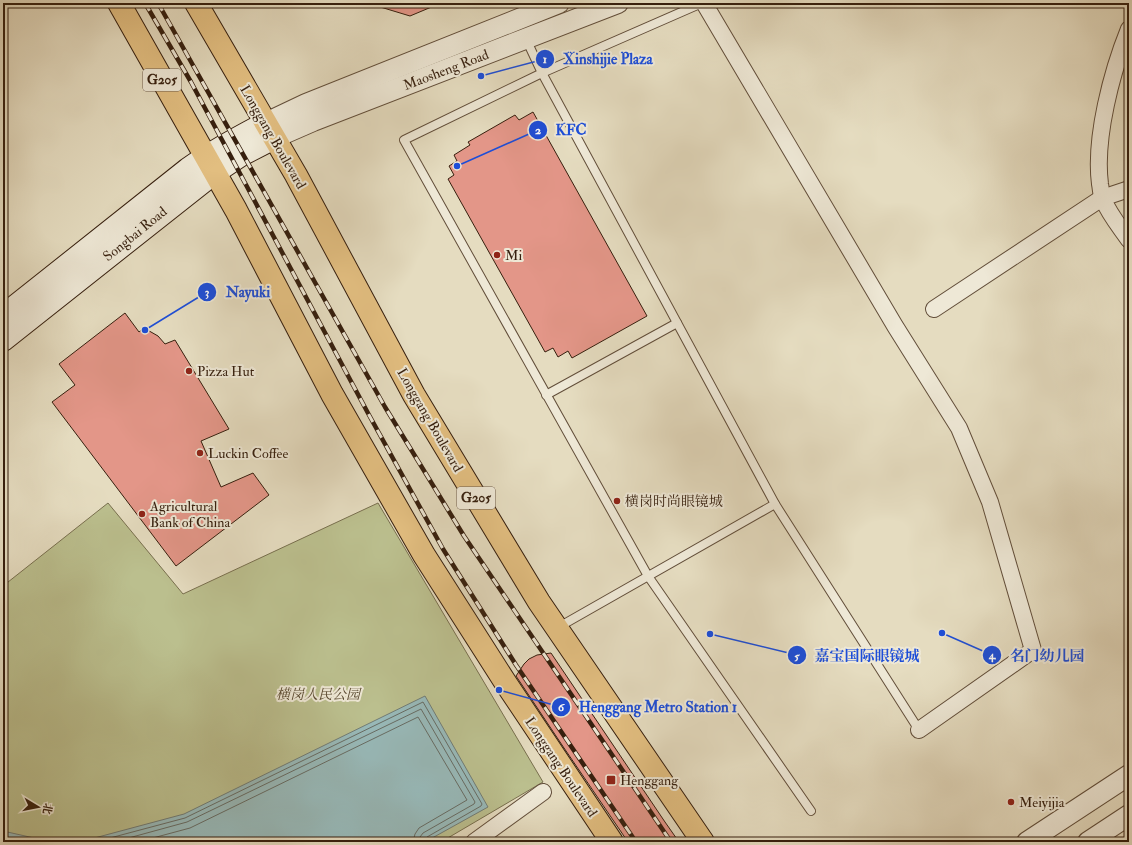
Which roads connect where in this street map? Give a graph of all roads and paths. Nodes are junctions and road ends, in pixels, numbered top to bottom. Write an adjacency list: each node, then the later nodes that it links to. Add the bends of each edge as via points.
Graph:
1 (119, 3): 10 (highway, Longgang Boulevard / G205)
2 (196, 3): 9 (highway, Longgang Boulevard / G205)
3 (559, 3): 9 (street, Maosheng Road, via 306,104)
4 (618, 3): 7 (street, Maosheng Road)
5 (703, 3): 8 (lane); 22 (street, via 895,326 959,428 990,502 1033,650)
6 (1129, 29): 12 (street, via 1108,93 1103,123 1099,172)
7 (526, 39): 8 (lane); 9 (street, Maosheng Road, via 313,121)
8 (542, 73): 16 (lane); 18 (lane, via 404,140)
9 (270, 130): 10 (main road, Songbai Road, via 241,155); 21 (highway, Longgang Boulevard / G205, via 414,395)
10 (210, 165): 15 (main road, Songbai Road, via 177,178); 17 (main road, Songbai Road); 28 (highway, Longgang Boulevard / G205, via 332,394 424,555)
11 (1129, 189): 12 (street)
12 (1102, 198): 13 (street); 14 (street)
13 (1129, 240)
14 (934, 309)
15 (3, 316)
16 (677, 323): 18 (lane); 19 (lane)
17 (3, 340)
18 (546, 395): 20 (lane)
19 (775, 504): 20 (lane); 22 (lane)
20 (648, 576): 21 (lane); 25 (lane)
21 (557, 628): 29 (highway, Longgang Boulevard / G205)
22 (919, 730)
23 (1129, 775): 30 (street)
24 (543, 792): 27 (street)
25 (810, 811)
26 (1129, 815): 31 (street)
27 (474, 842)
28 (612, 842)
29 (703, 842)
30 (1027, 842)
31 (1088, 842)

